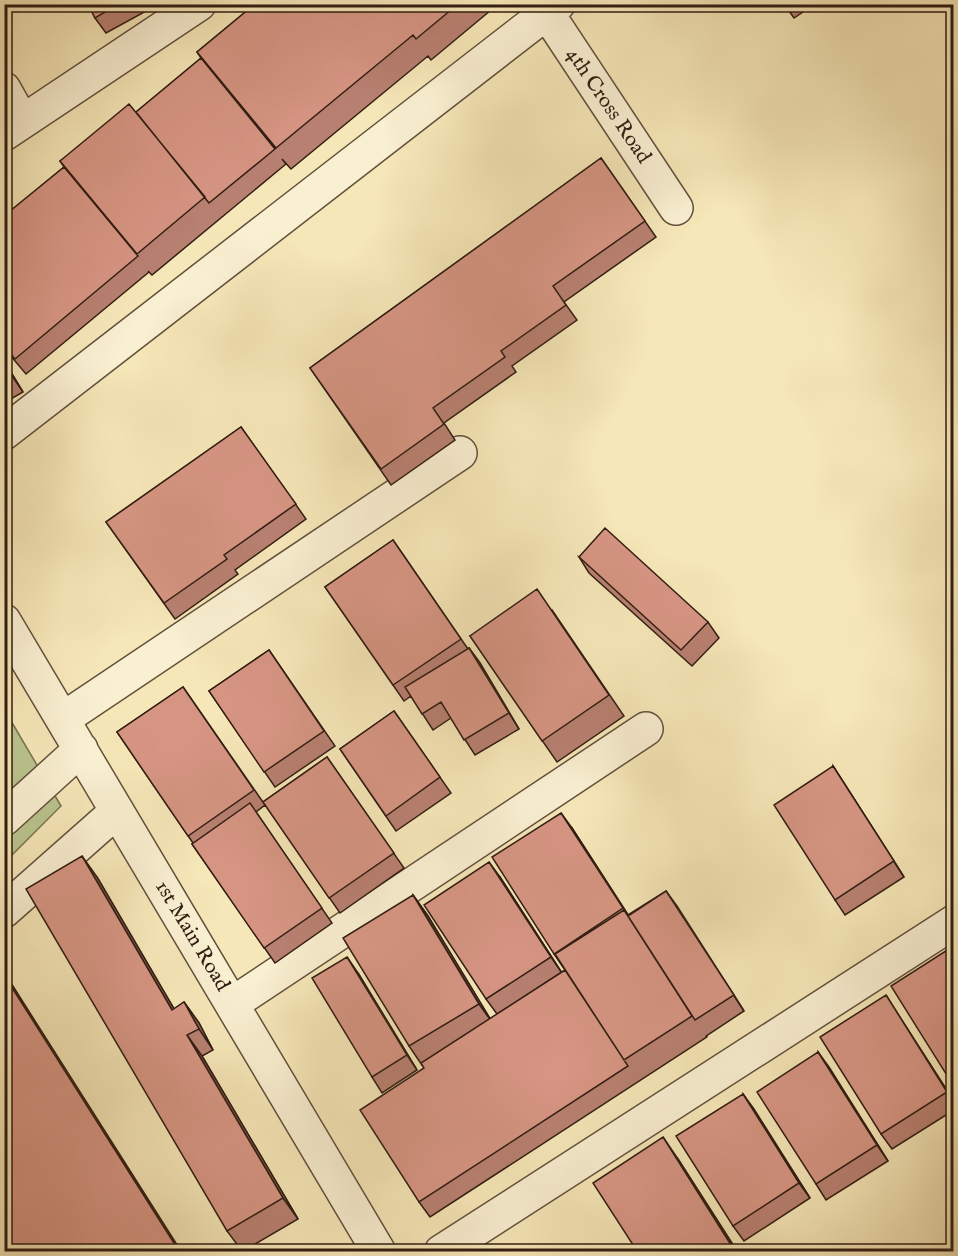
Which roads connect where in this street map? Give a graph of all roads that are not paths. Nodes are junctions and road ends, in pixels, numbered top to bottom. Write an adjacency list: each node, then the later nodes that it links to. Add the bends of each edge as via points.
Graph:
1 (199, 4): 4 (street)
2 (549, 8): 5 (street, 4th Cross Road); 6 (street)
3 (4, 89): 4 (street)
4 (13, 127)
5 (676, 207)
6 (4, 434)
7 (460, 453): 9 (street)
8 (4, 621): 9 (street, 1st Main Road)
9 (63, 719): 11 (street, 1st Main Road)
10 (646, 729): 16 (street)
11 (81, 749): 12 (street, 1st Main Road); 13 (street)
12 (117, 811): 14 (street); 16 (street, 1st Main Road)
13 (4, 819)
14 (4, 911)
15 (954, 922): 18 (street)
16 (232, 1004): 17 (street, 1st Main Road)
17 (379, 1251)
18 (441, 1251)

